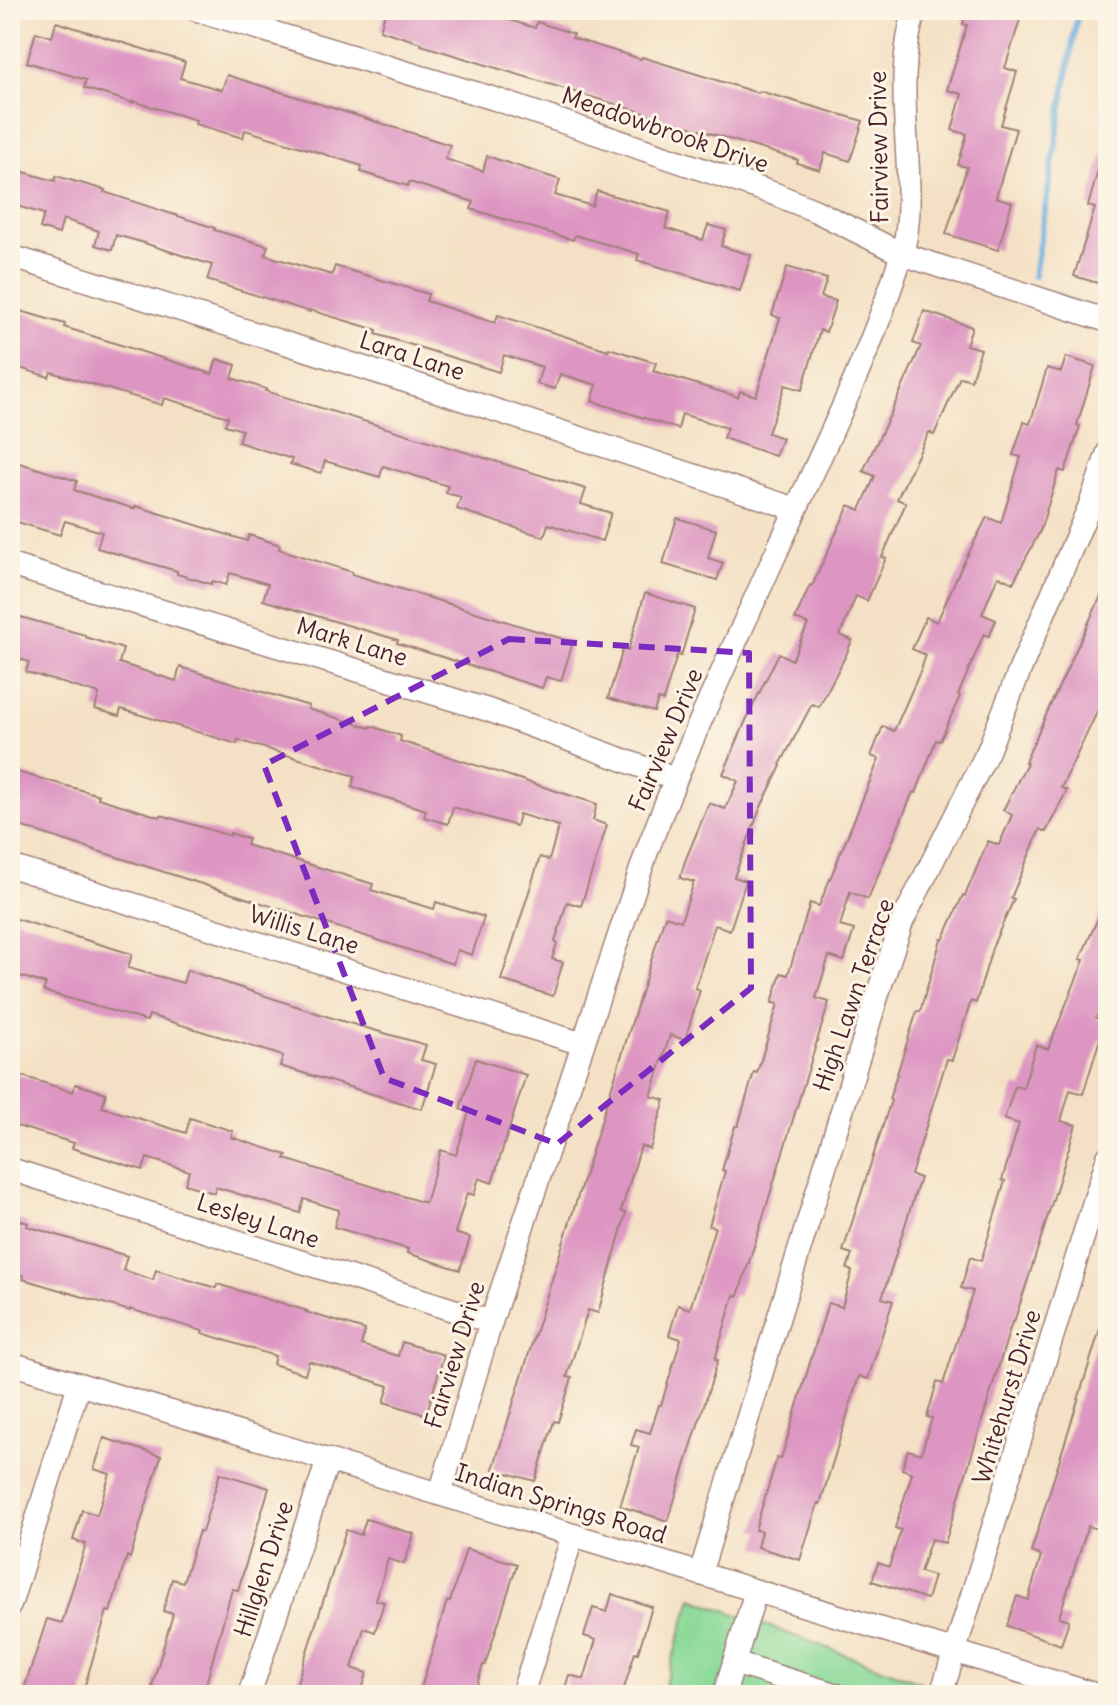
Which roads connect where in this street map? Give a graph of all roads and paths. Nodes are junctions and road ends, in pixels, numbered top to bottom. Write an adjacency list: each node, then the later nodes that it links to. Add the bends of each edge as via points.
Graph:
1 (197, 10): 3 (street, Meadowbrook Drive, via 495,99 775,194)
2 (915, 10): 3 (street, Fairview Drive, via 904,66 909,191)
3 (902, 254): 5 (street, Meadowbrook Drive); 7 (street, Fairview Drive, via 853,386)
4 (10, 256): 7 (street, Lara Lane)
5 (1108, 321)
6 (1108, 452): 20 (street, High Lawn Terrace, via 988,751 902,922)
7 (796, 509): 9 (street, Fairview Drive)
8 (10, 565): 9 (street, Mark Lane, via 488,710)
9 (675, 779): 11 (street, Fairview Drive)
10 (10, 866): 11 (street, Willis Lane)
11 (583, 1044): 14 (street, Fairview Drive)
12 (1108, 1157): 23 (street, Whitehurst Drive)
13 (10, 1169): 14 (street, Lesley Lane)
14 (491, 1322): 18 (street, Fairview Drive)
15 (10, 1363): 16 (street, Indian Springs Road)
16 (79, 1384): 17 (street, Indian Springs Road); 22 (street)
17 (328, 1460): 18 (street, Indian Springs Road); 25 (street, Hillglen Drive)
18 (440, 1494): 19 (street, Indian Springs Road)
19 (573, 1535): 20 (street, Indian Springs Road); 26 (street)
20 (700, 1574): 21 (street, Indian Springs Road)
21 (756, 1591): 23 (street, Indian Springs Road); 24 (street)
22 (10, 1605)
23 (956, 1652): 29 (street, Whitehurst Drive); 30 (street, Indian Springs Road)
24 (734, 1663): 27 (street); 28 (street)
25 (249, 1695)
26 (522, 1695)
27 (724, 1695)
28 (837, 1695)
29 (941, 1695)
30 (1095, 1695)

